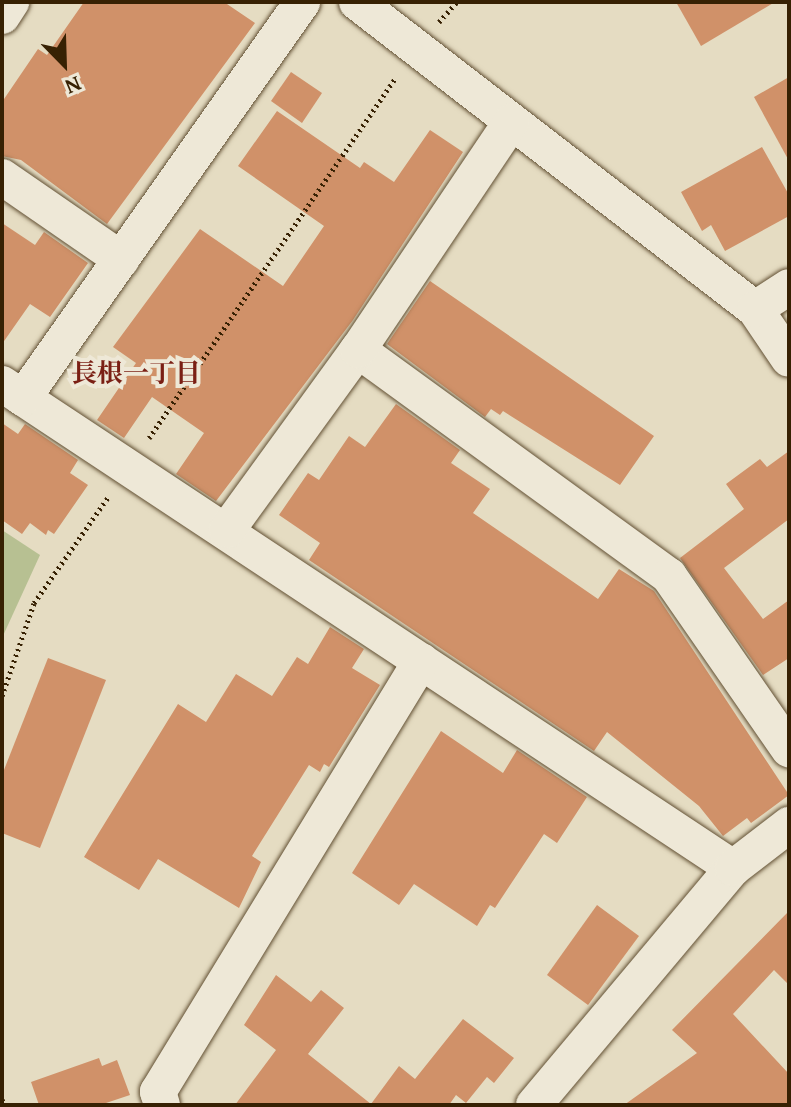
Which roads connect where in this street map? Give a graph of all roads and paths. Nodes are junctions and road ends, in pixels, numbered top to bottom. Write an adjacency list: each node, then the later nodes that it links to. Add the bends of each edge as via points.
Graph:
1 (11, 2): 5 (street)
2 (302, 2): 9 (street)
3 (357, 2): 6 (street)
4 (457, 2): 6 (path)
5 (2, 16)
6 (407, 25): 7 (street); 15 (path)
7 (511, 122): 11 (street); 12 (street)
8 (2, 177): 9 (street)
9 (121, 259): 14 (street)
10 (789, 287): 11 (street)
11 (755, 309): 13 (street)
12 (358, 350): 16 (street); 19 (street, via 669,576)
13 (789, 359)
14 (12, 391): 15 (street)
15 (129, 467): 16 (street); 18 (path, via 34,603)
16 (227, 530): 17 (street)
17 (421, 661): 21 (street); 24 (street, via 158,1092)
18 (2, 696)
19 (789, 749)
20 (789, 825): 21 (street)
21 (733, 868): 25 (street)
22 (2, 1099): 23 (path)
23 (4, 1105)
24 (162, 1105)
25 (534, 1105)

